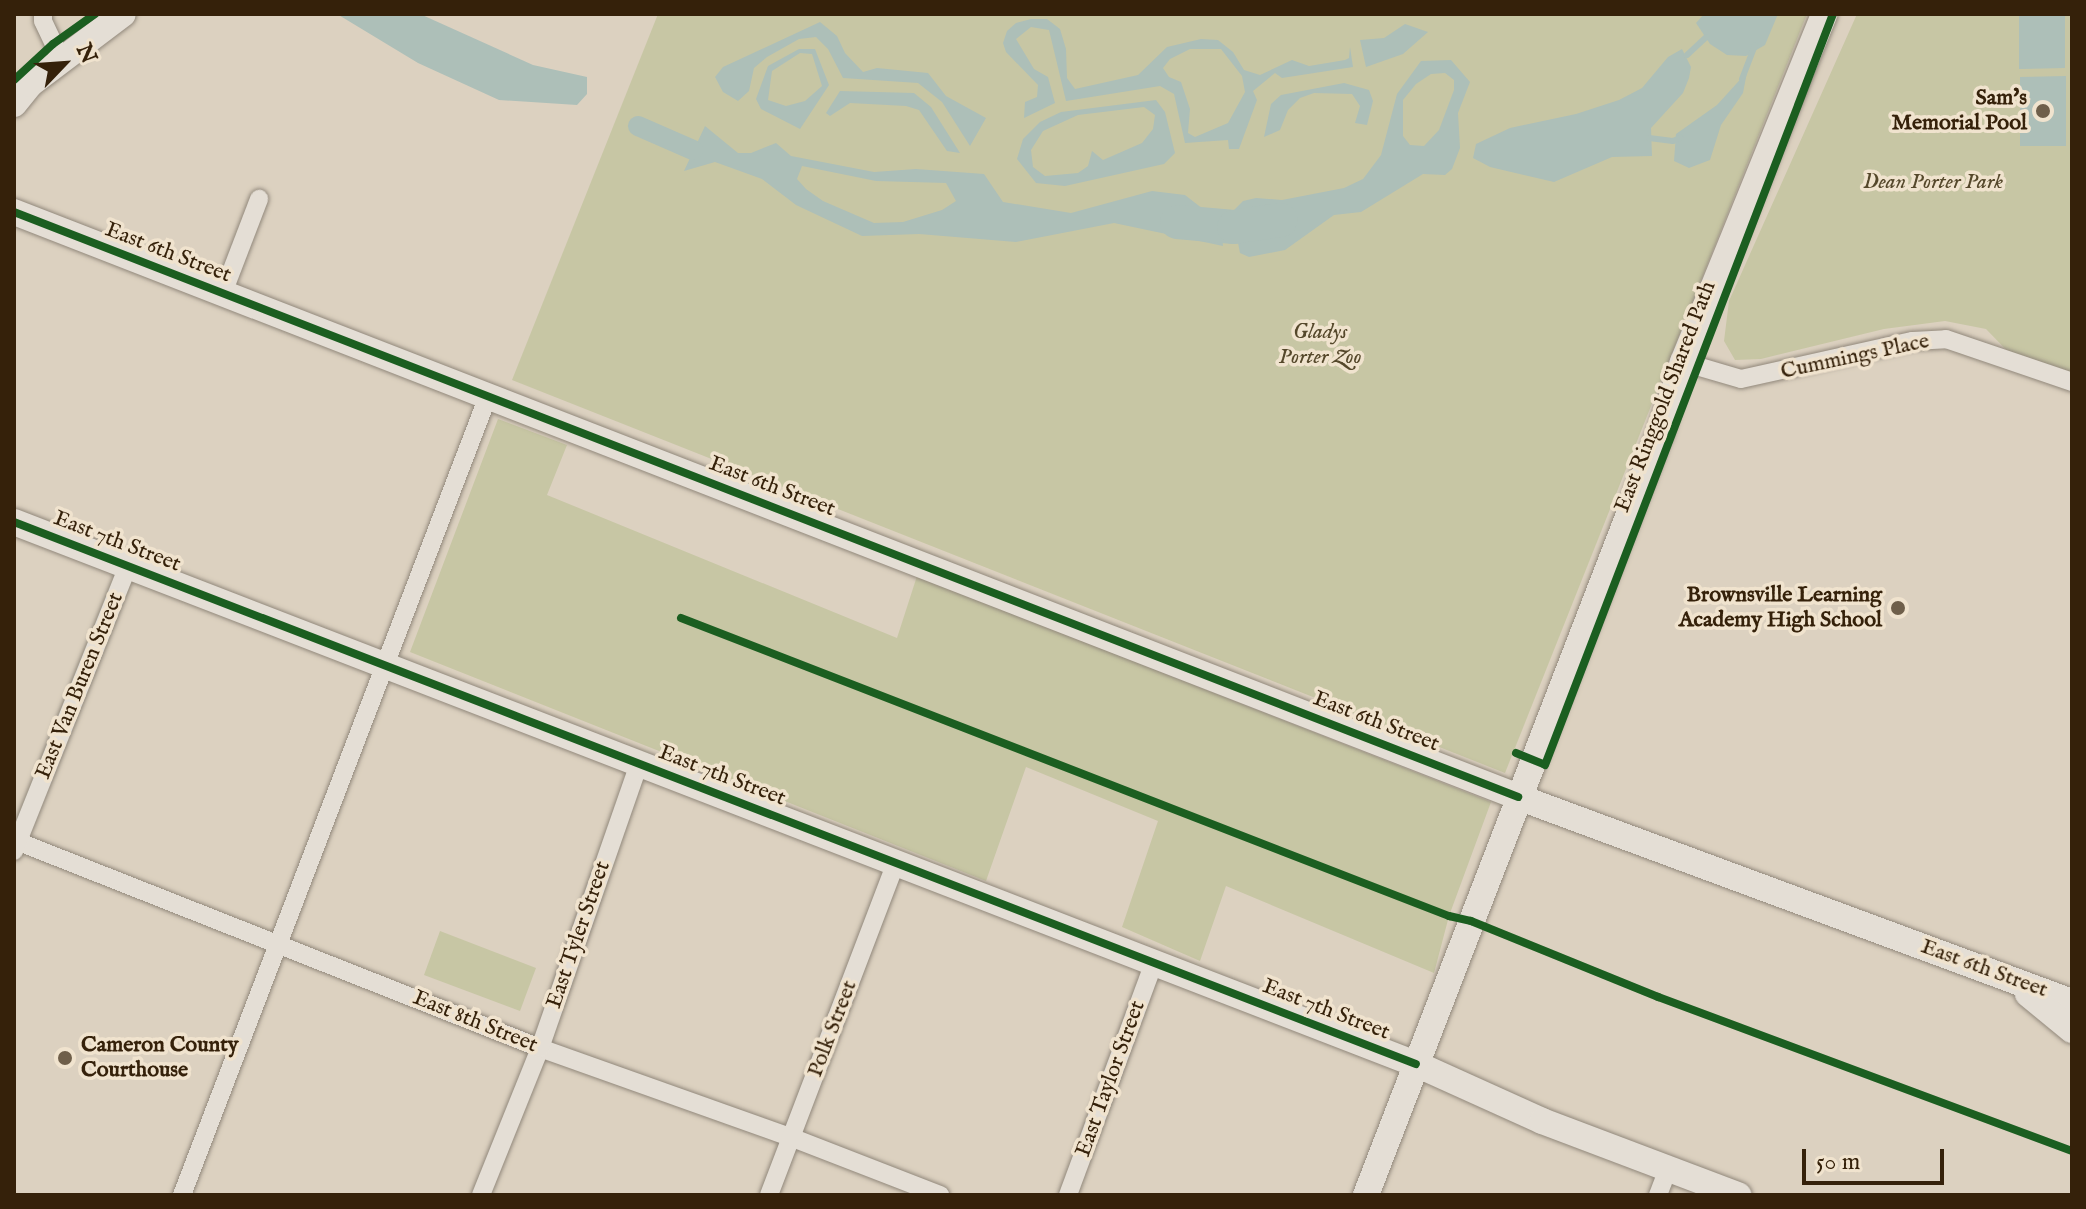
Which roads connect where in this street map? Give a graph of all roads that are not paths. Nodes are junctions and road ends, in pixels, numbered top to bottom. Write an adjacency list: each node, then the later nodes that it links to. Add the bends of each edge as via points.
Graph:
1 (43, 14): 4 (street)
2 (123, 14): 4 (main road)
3 (1824, 14): 9 (main road)
4 (61, 59): 5 (main road)
5 (14, 104)
6 (259, 199): 8 (street)
7 (14, 212): 8 (main road, East 6th Street)
8 (223, 293): 11 (main road, East 6th Street)
9 (1683, 362): 10 (street, Cummings Place, via 1741,379 1913,341 1946,339); 16 (main road, via 1660,434)
10 (2072, 382)
11 (488, 396): 14 (street); 16 (main road, East 6th Street)
12 (14, 522): 13 (main road, East 7th Street)
13 (128, 566): 14 (main road, East 7th Street); 17 (street, East Van Buren Street)
14 (385, 665): 15 (main road, East 7th Street); 19 (street)
15 (639, 763): 18 (main road, East 7th Street); 24 (street, East Tyler Street)
16 (1518, 797): 21 (main road, East 6th Street); 25 (main road)
17 (15, 844): 19 (street, East 8th Street)
18 (896, 863): 20 (main road, East 7th Street); 26 (street, Polk Street)
19 (276, 942): 24 (street, East 8th Street); 28 (street)
20 (1154, 963): 25 (main road, East 7th Street); 32 (street, East Taylor Street)
21 (2010, 979): 22 (main road, East 6th Street); 23 (main road)
22 (2072, 1002)
23 (2072, 1030)
24 (540, 1048): 26 (street, East 8th Street); 29 (street, East Tyler Street)
25 (1416, 1064): 27 (main road, East 7th Street); 33 (main road)
26 (793, 1138): 30 (street, Polk Street); 31 (street, East 8th Street)
27 (1663, 1183): 34 (main road, East 7th Street)
28 (182, 1195)
29 (481, 1195)
30 (769, 1195)
31 (940, 1195)
32 (1068, 1195)
33 (1366, 1195)
34 (1738, 1195)

